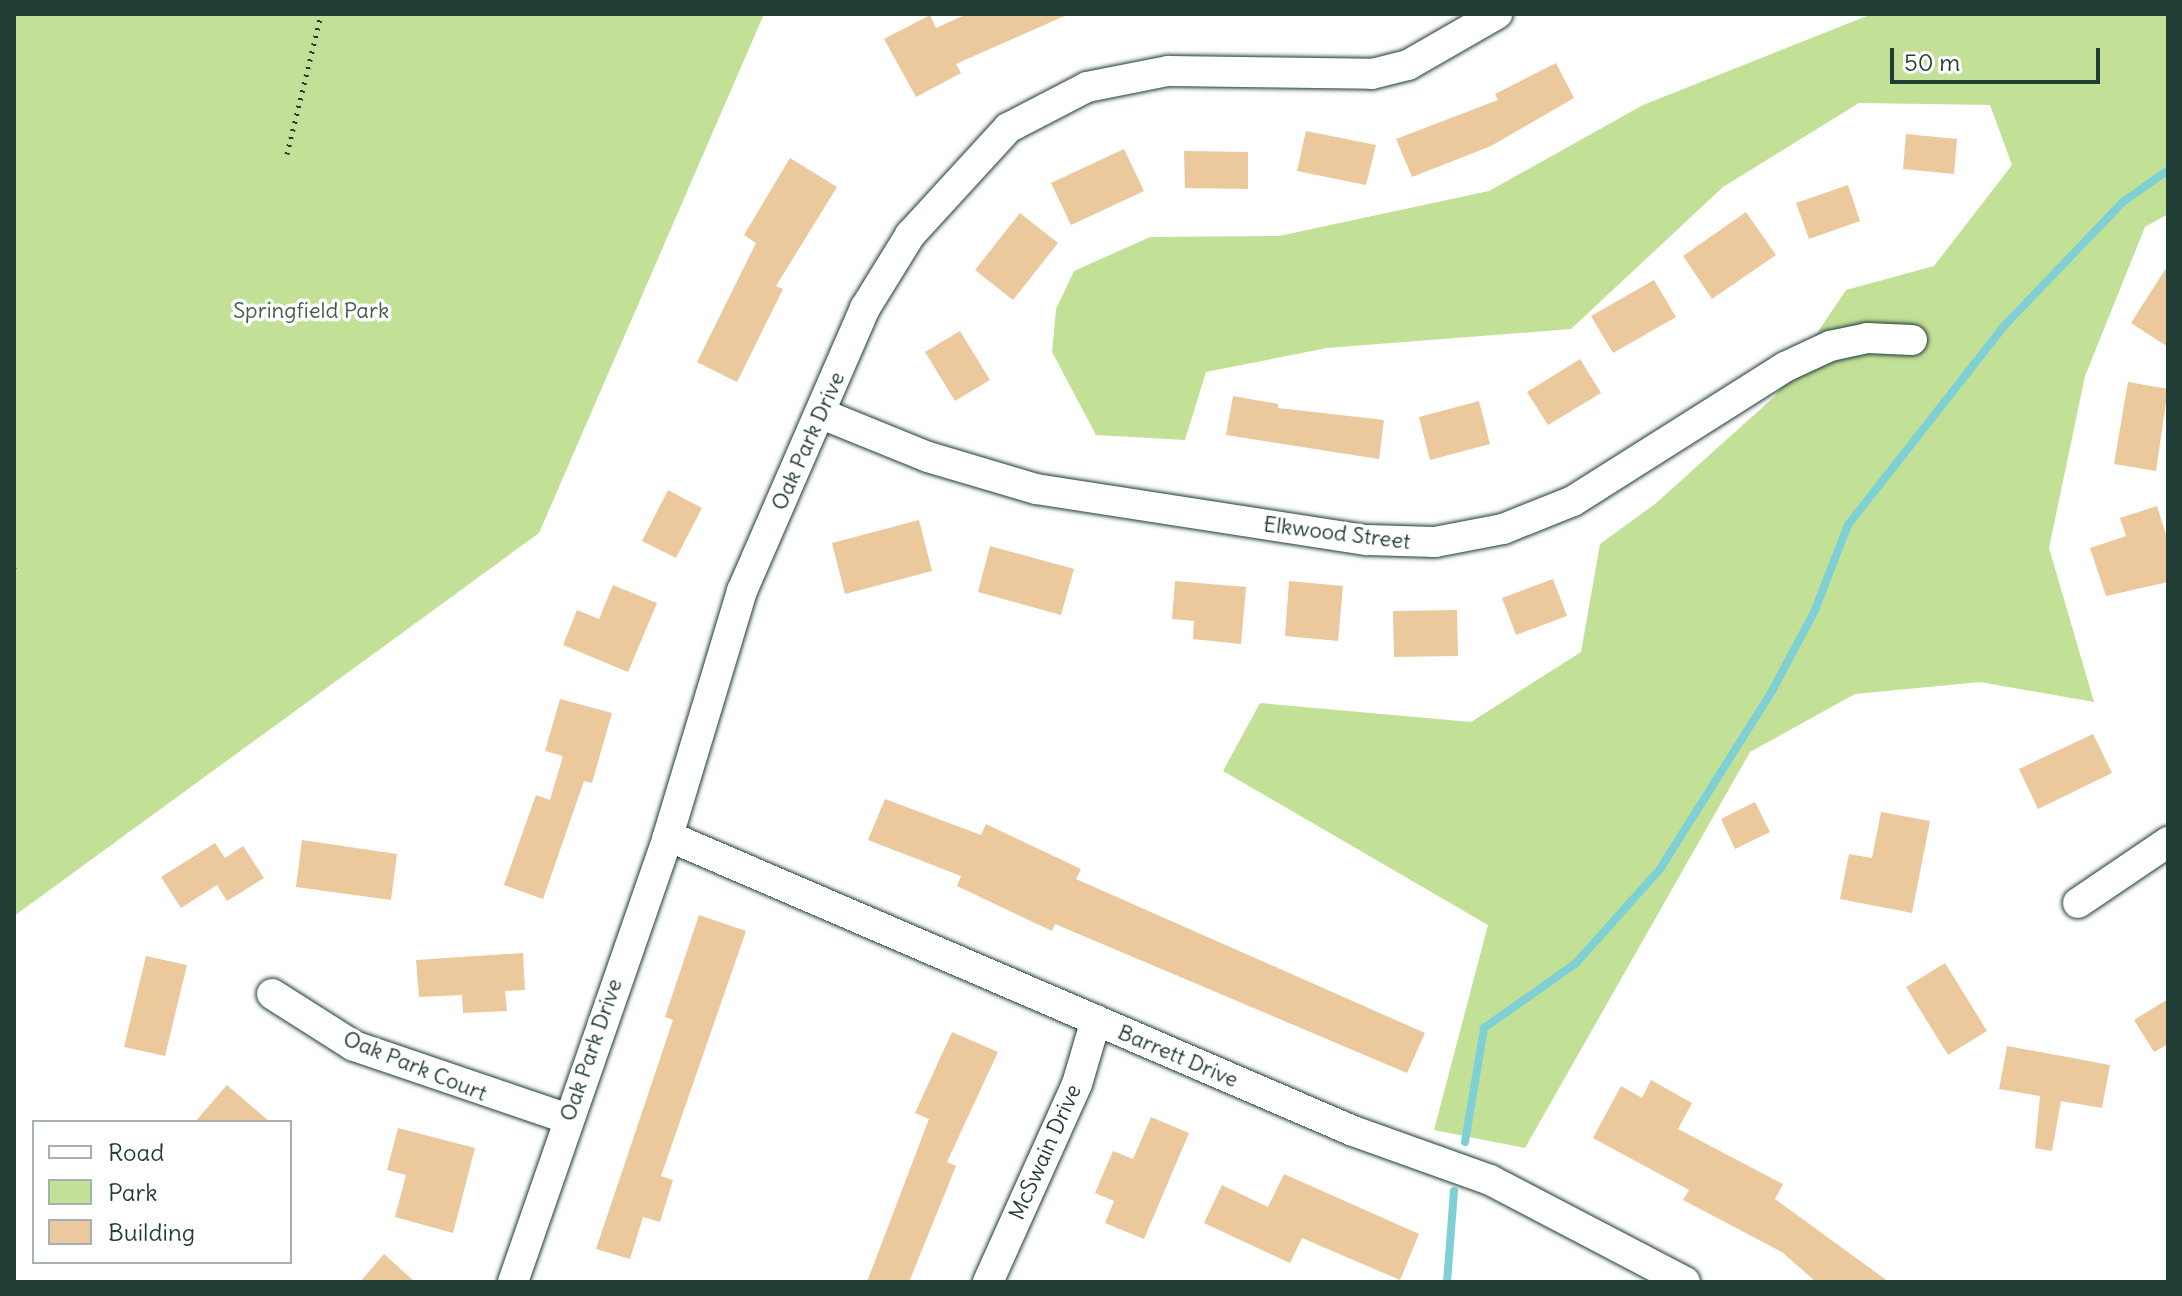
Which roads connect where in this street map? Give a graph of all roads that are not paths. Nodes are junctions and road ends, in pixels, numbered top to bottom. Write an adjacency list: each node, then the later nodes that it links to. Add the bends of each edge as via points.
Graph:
1 (1497, 14): 3 (street, Oak Park Drive, via 1408,65 1372,74 1168,71 1087,87 1029,114 948,187 884,271)
2 (1912, 340): 3 (street, Elkwood Street, via 1867,338 1830,346 1785,367 1573,501 1503,529 1435,542 1367,540 1036,489 928,457)
3 (822, 414): 4 (street, Oak Park Drive, via 742,591)
4 (668, 836): 8 (street, Barrett Drive); 9 (street, Oak Park Drive)
5 (2168, 842): 6 (street)
6 (2078, 903)
7 (272, 994): 9 (street, Oak Park Court, via 354,1046)
8 (1096, 1020): 11 (street, McSwain Drive, via 1077,1084); 12 (street, Barrett Drive, via 1353,1131 1490,1180)
9 (568, 1119): 10 (street, Oak Park Drive)
10 (513, 1282)
11 (988, 1282)
12 (1685, 1282)

